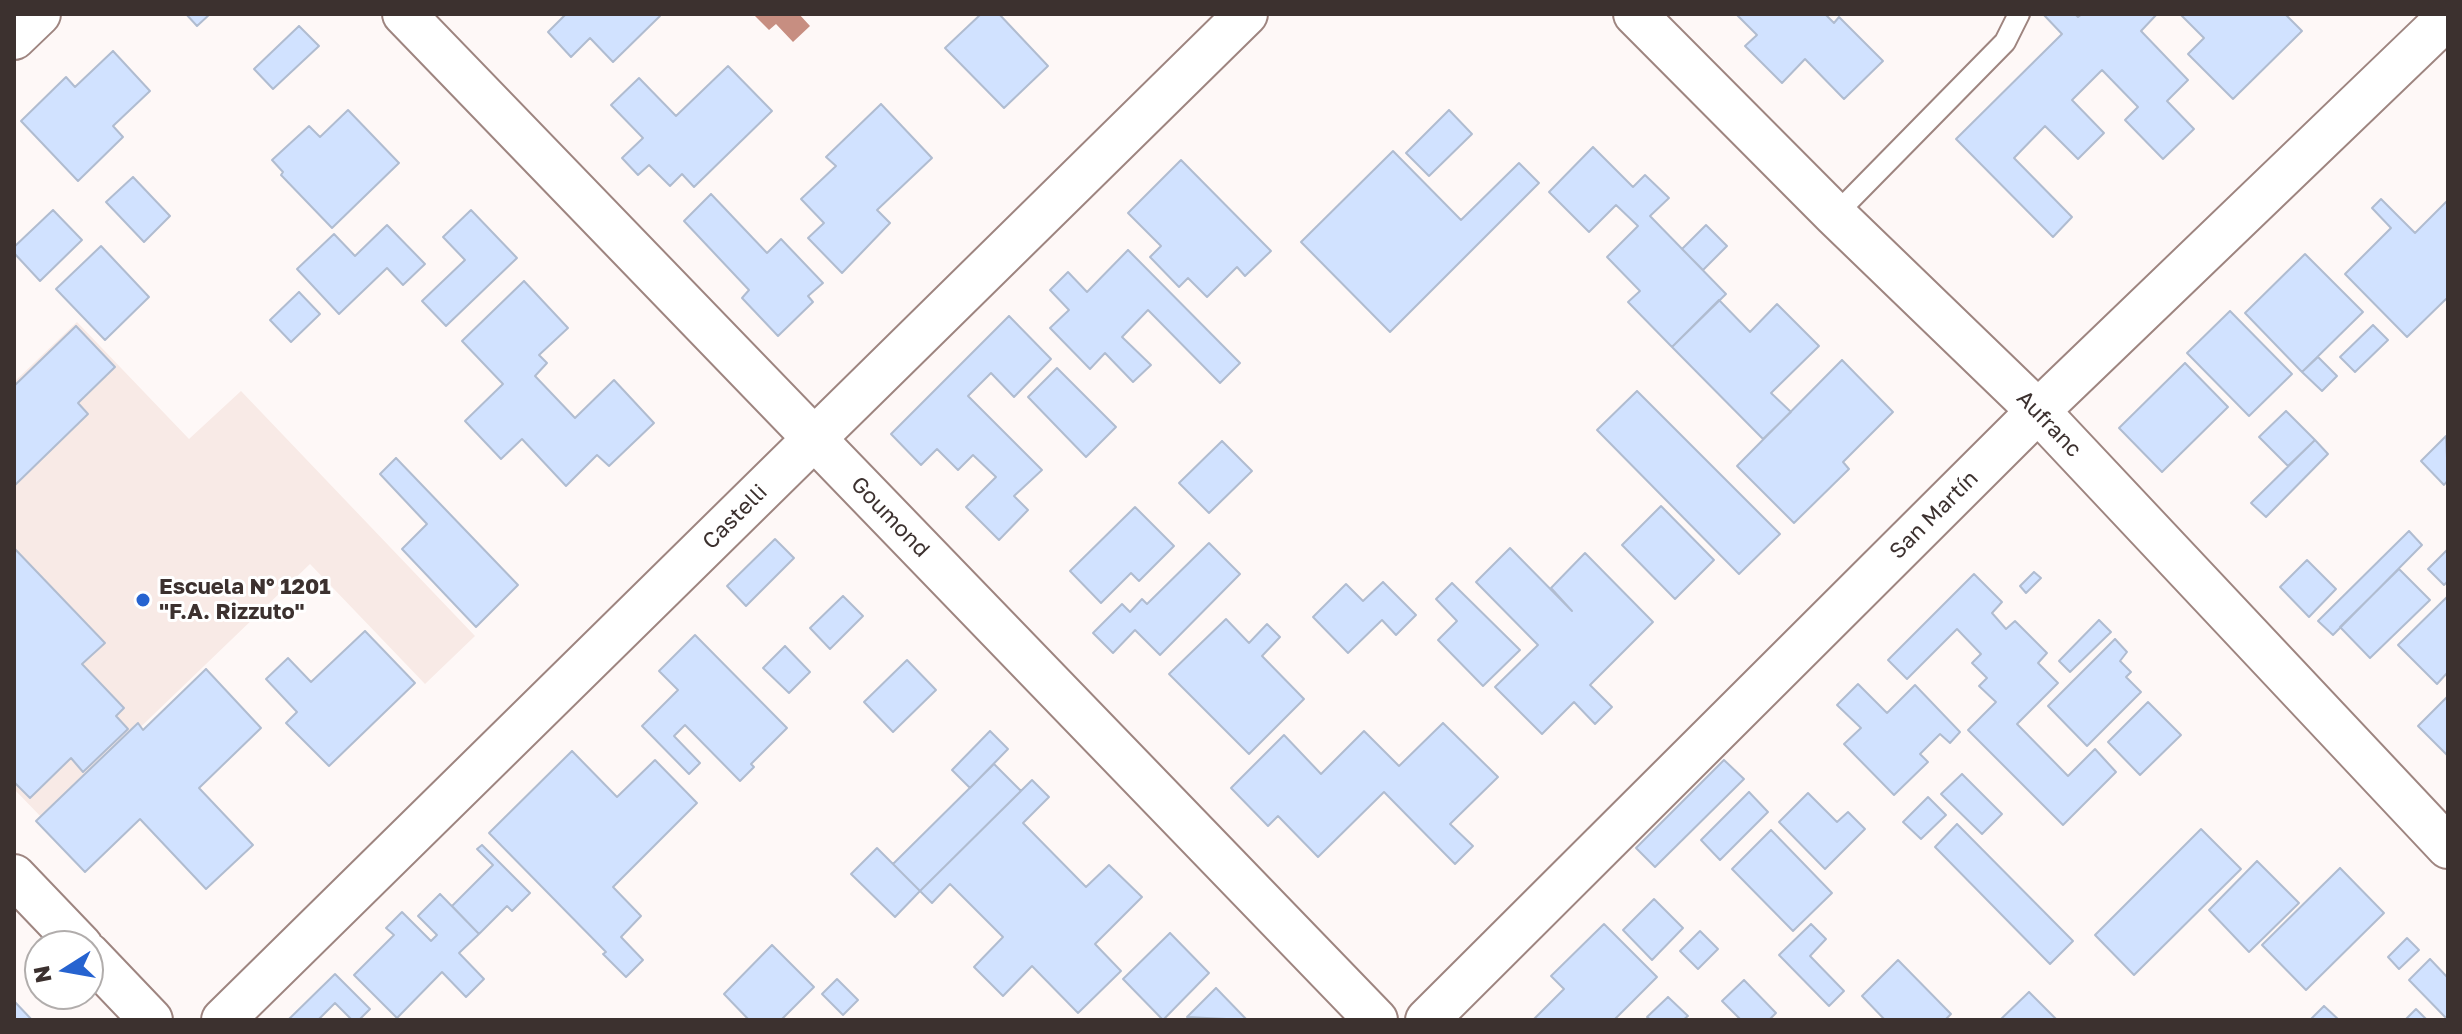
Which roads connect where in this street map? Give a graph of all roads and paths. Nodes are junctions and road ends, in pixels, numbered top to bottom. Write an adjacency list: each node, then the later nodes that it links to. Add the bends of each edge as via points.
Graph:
1 (39, 14): 7 (street)
2 (404, 14): 10 (street, Goumond)
3 (1246, 14): 10 (street, Castelli)
4 (1635, 14): 8 (street, Aufranc)
5 (2019, 14): 8 (lane, via 2005,42)
6 (2448, 17): 9 (street, San Martín)
7 (14, 38)
8 (1835, 215): 9 (street, Aufranc)
9 (2038, 411): 11 (street, Aufranc); 18 (street, San Martín)
10 (815, 438): 16 (street, Castelli); 17 (street, Goumond)
11 (2448, 847)
12 (14, 876): 13 (street)
13 (66, 930)
14 (104, 971): 15 (street)
15 (151, 1020)
16 (223, 1020)
17 (1376, 1020)
18 (1427, 1020)

